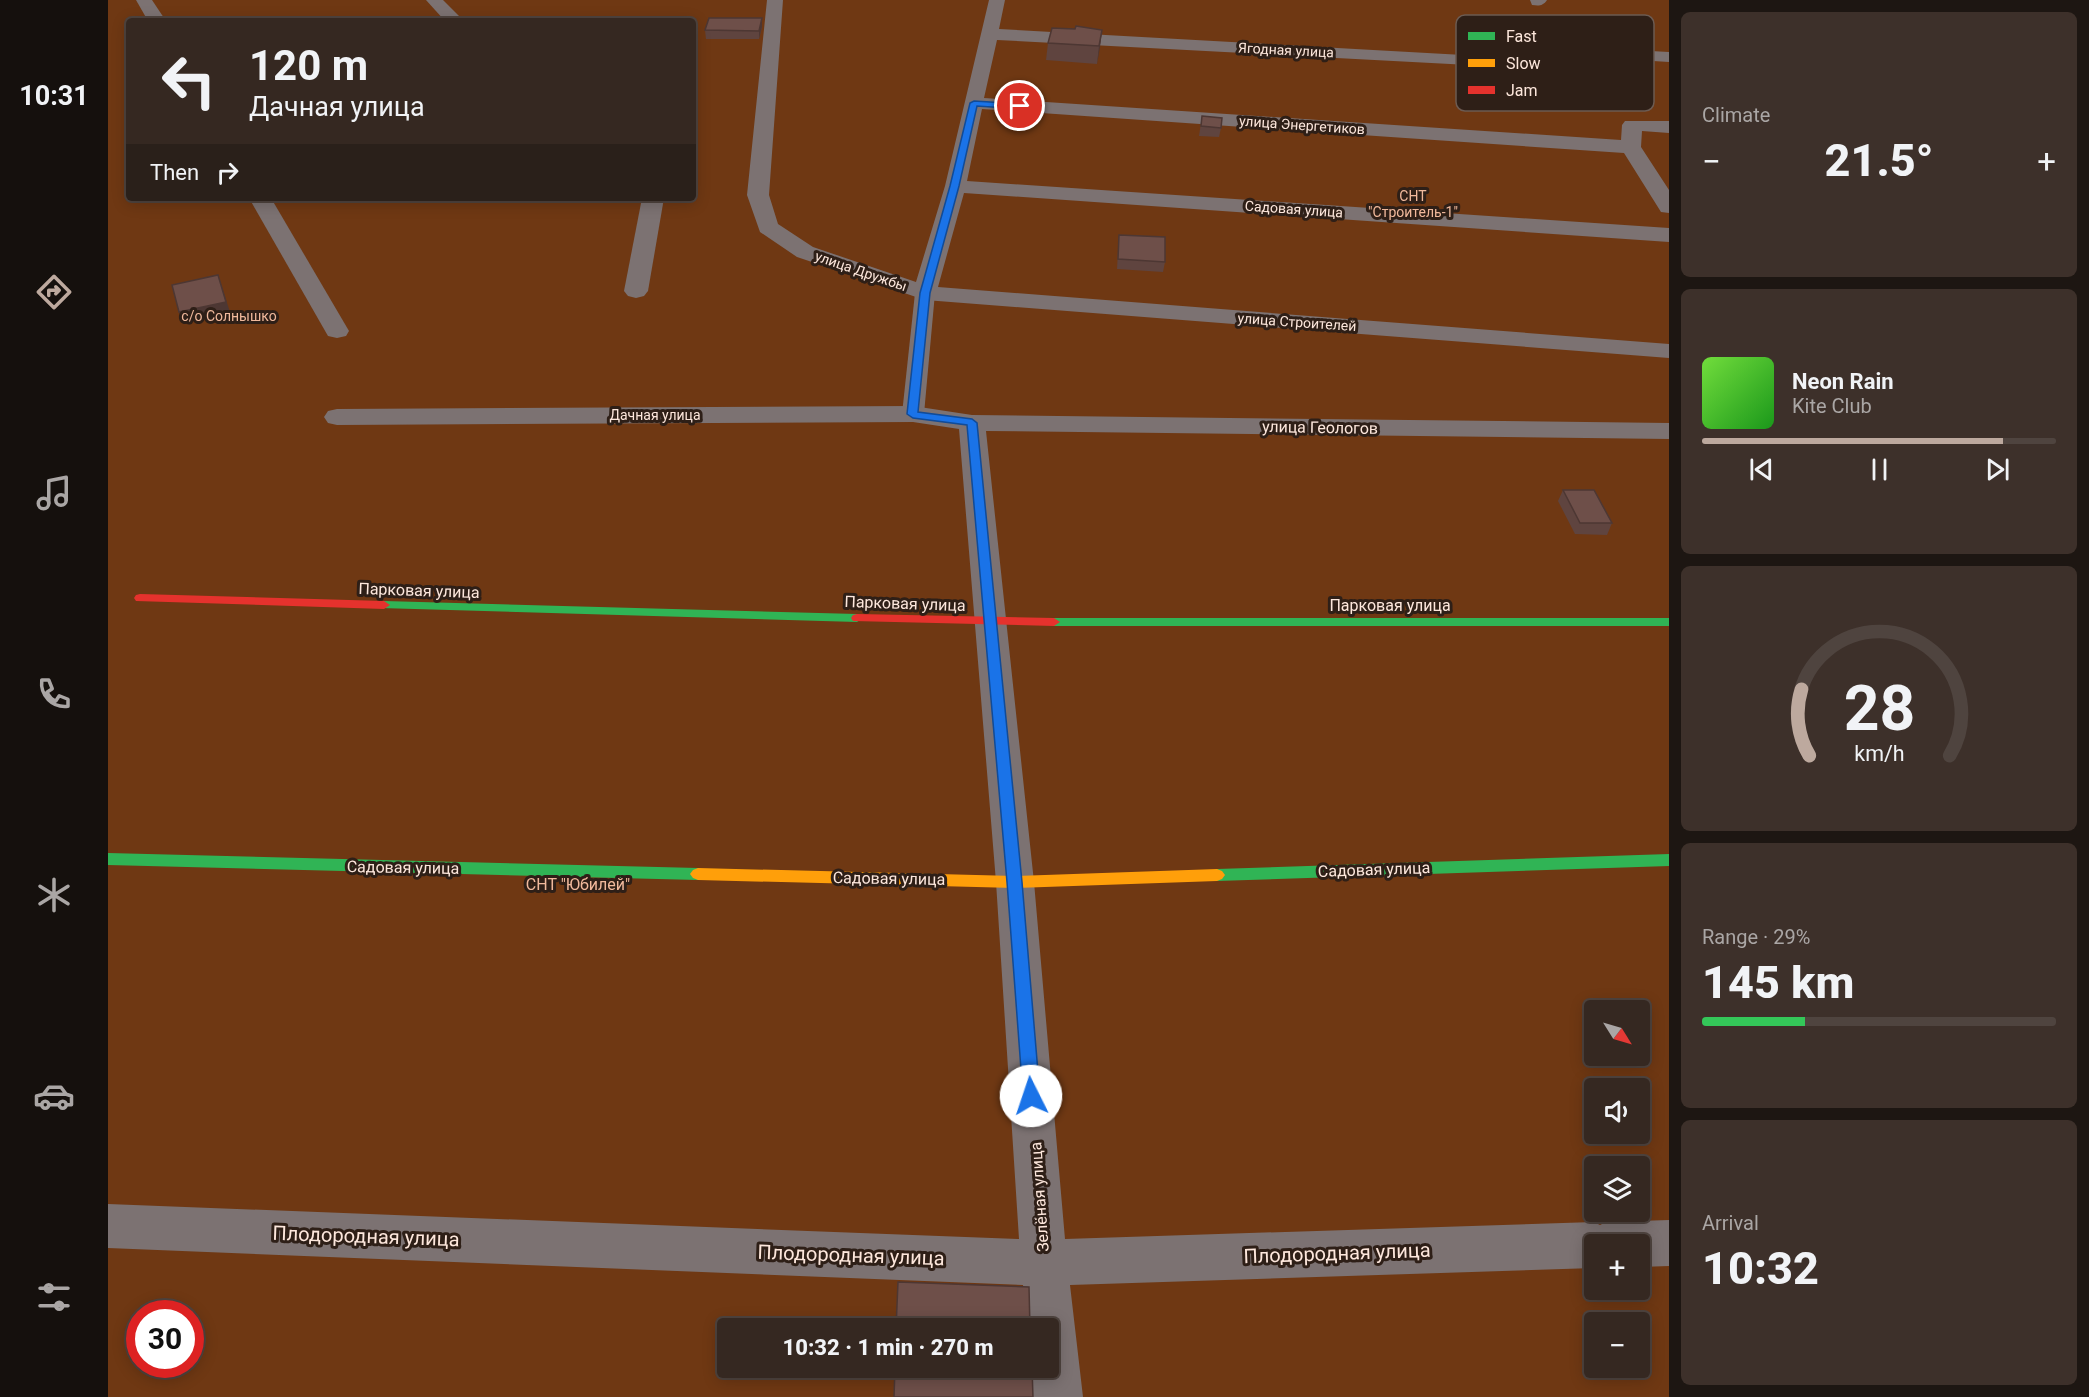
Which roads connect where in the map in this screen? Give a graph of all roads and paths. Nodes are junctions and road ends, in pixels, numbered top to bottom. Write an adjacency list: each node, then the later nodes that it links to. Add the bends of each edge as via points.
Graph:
1 (144, 0): 7 (street)
2 (434, 0): 8 (street)
3 (775, 0): 22 (street, улица Дружбы, via 758,195 768,227 806,252)
4 (997, 0): 9 (street, улица Дружбы)
5 (1525, 0): 6 (lane)
6 (1538, 0)
7 (154, 18)
8 (452, 18)
9 (989, 34): 10 (street, Ягодная улица); 13 (street, улица Дружбы)
10 (1456, 54)
11 (1669, 57): 12 (street, Ягодная улица)
12 (1654, 58)
13 (974, 103): 15 (street, улица Энергетиков); 16 (street, улица Дружбы)
14 (1669, 127): 15 (street, via 1632,125)
15 (1631, 147): 19 (street)
16 (955, 186): 20 (street, Садовая улица); 22 (street, улица Дружбы)
17 (262, 201): 23 (street)
18 (652, 201): 21 (street)
19 (1669, 207)
20 (1669, 235)
21 (636, 291)
22 (925, 293): 24 (street, улица Строителей); 25 (lane)
23 (337, 331)
24 (1669, 351)
25 (913, 414): 26 (street, Дачная улица); 27 (street, Дачная улица)
26 (337, 417)
27 (972, 423): 28 (street, улица Геологов); 30 (street, Зелёная улица)
28 (1669, 431)
29 (140, 598): 30 (street, Парковая улица)
30 (991, 622): 31 (street, Парковая улица); 34 (street, Зелёная улица)
31 (1669, 622)
32 (108, 859): 34 (street, Садовая улица)
33 (1669, 860): 34 (street, Садовая улица)
34 (1015, 882): 39 (street, Зелёная улица)
35 (108, 1226): 39 (street, Плодородная улица)
36 (1669, 1243): 37 (street)
37 (1650, 1244)
38 (1584, 1245): 39 (street, Плодородная улица)
39 (1044, 1263): 40 (street, Зелёная улица)
40 (1058, 1397)

